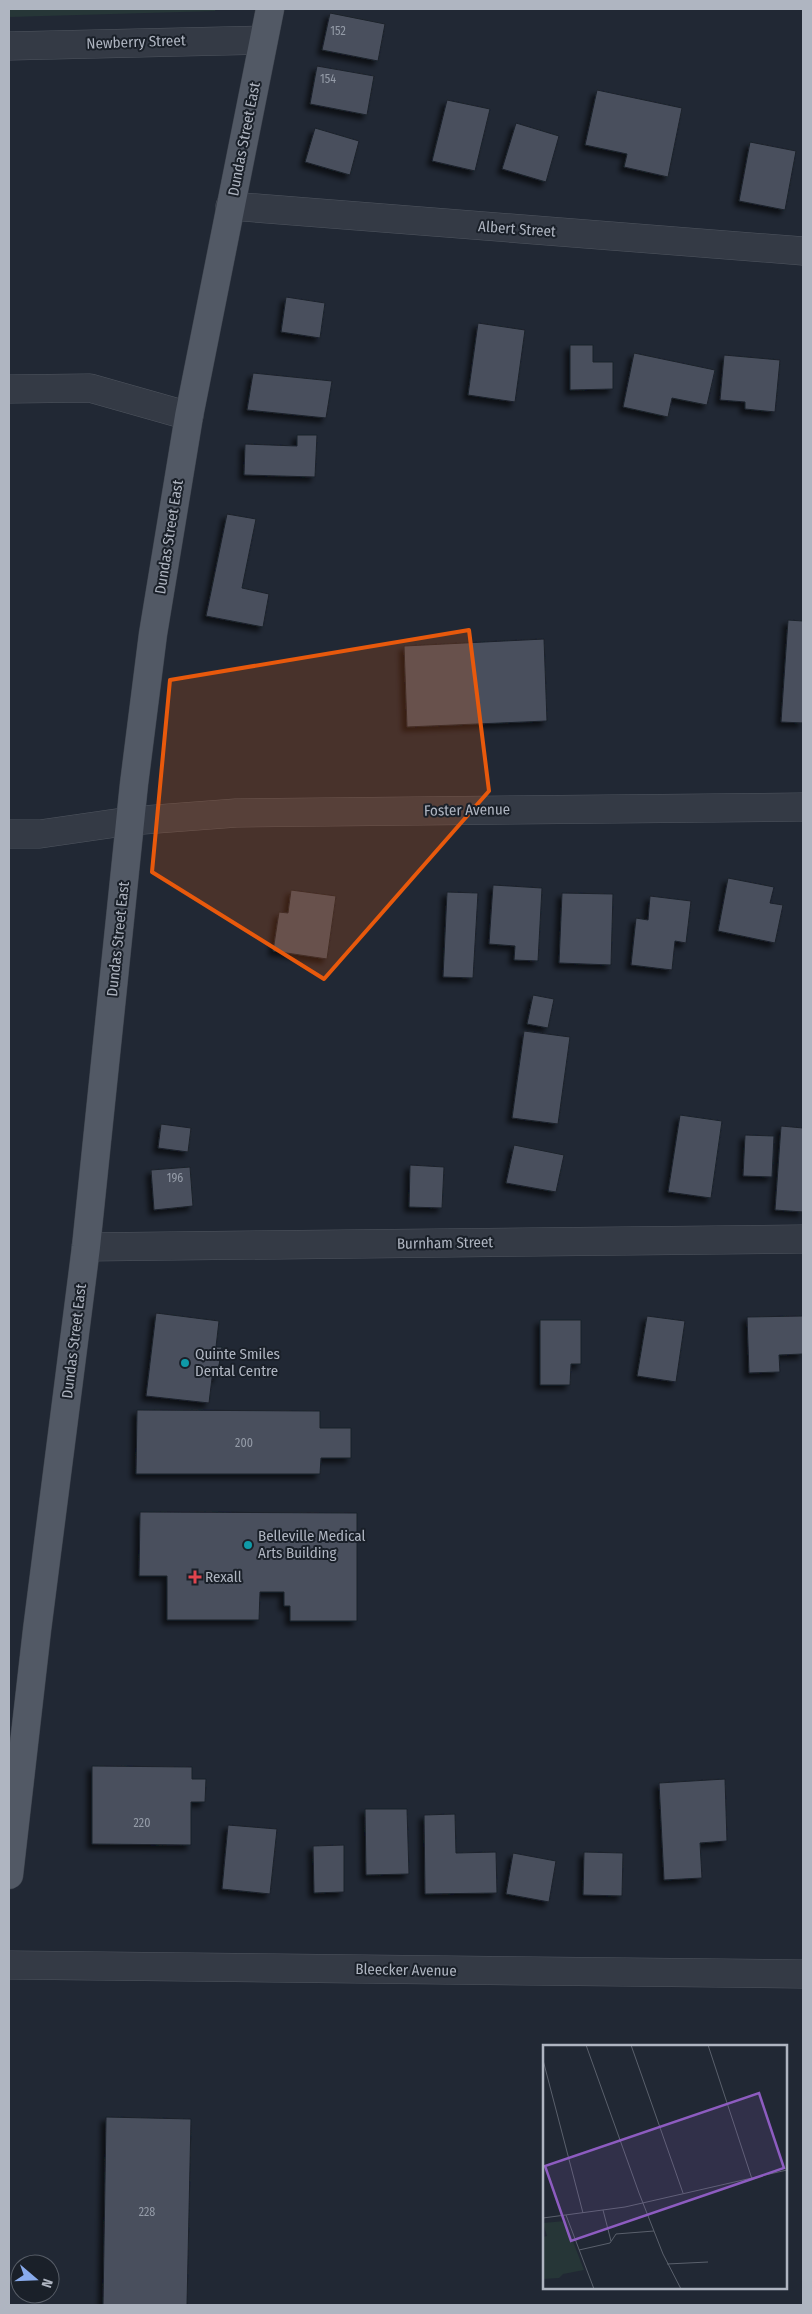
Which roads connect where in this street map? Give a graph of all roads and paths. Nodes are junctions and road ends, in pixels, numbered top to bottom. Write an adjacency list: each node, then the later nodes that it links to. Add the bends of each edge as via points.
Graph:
1 (270, 9): 2 (main road, Dundas Street East)
2 (263, 40): 3 (street, Newberry Street); 4 (main road, Dundas Street East)
3 (9, 46)
4 (230, 206): 5 (street, Albert Street); 7 (main road, Dundas Street East)
5 (803, 251)
6 (9, 389): 7 (street, via 90,388)
7 (189, 416): 9 (main road, Dundas Street East, via 153,634)
8 (803, 807): 9 (street, Foster Avenue, via 236,812)
9 (130, 821): 10 (street, Foster Avenue, via 40,834); 12 (main road, Dundas Street East)
10 (9, 834)
11 (803, 1239): 12 (street, Burnham Street)
12 (86, 1247): 13 (main road, Dundas Street East)
13 (9, 1875)
14 (9, 1966): 15 (street, Bleecker Avenue)
15 (803, 1974)

